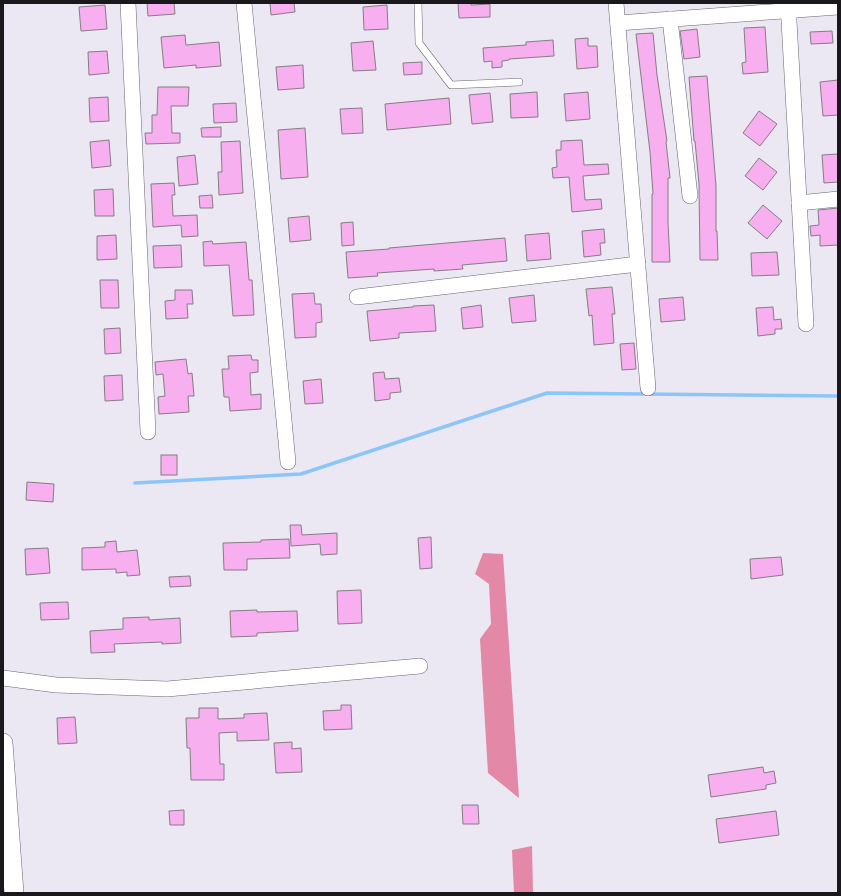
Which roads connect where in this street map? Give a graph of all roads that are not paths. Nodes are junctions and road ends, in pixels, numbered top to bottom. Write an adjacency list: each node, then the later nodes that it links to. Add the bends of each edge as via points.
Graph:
1 (128, 3): 17 (street)
2 (244, 3): 18 (street)
3 (418, 3): 9 (lane, via 419,43 451,85)
4 (616, 3): 8 (street)
5 (838, 6): 6 (street)
6 (788, 7): 7 (street); 12 (street)
7 (670, 19): 8 (street); 10 (street)
8 (618, 23): 13 (street)
9 (519, 82)
10 (690, 196)
11 (838, 199): 12 (street)
12 (799, 202): 15 (street)
13 (638, 264): 14 (street); 16 (street)
14 (357, 297)
15 (806, 324)
16 (648, 388)
17 (148, 432)
18 (288, 462)
19 (420, 666): 20 (street, via 167,689 56,686)
20 (3, 678)
21 (3, 743): 22 (street)
22 (7, 854): 23 (street)
23 (14, 893)

